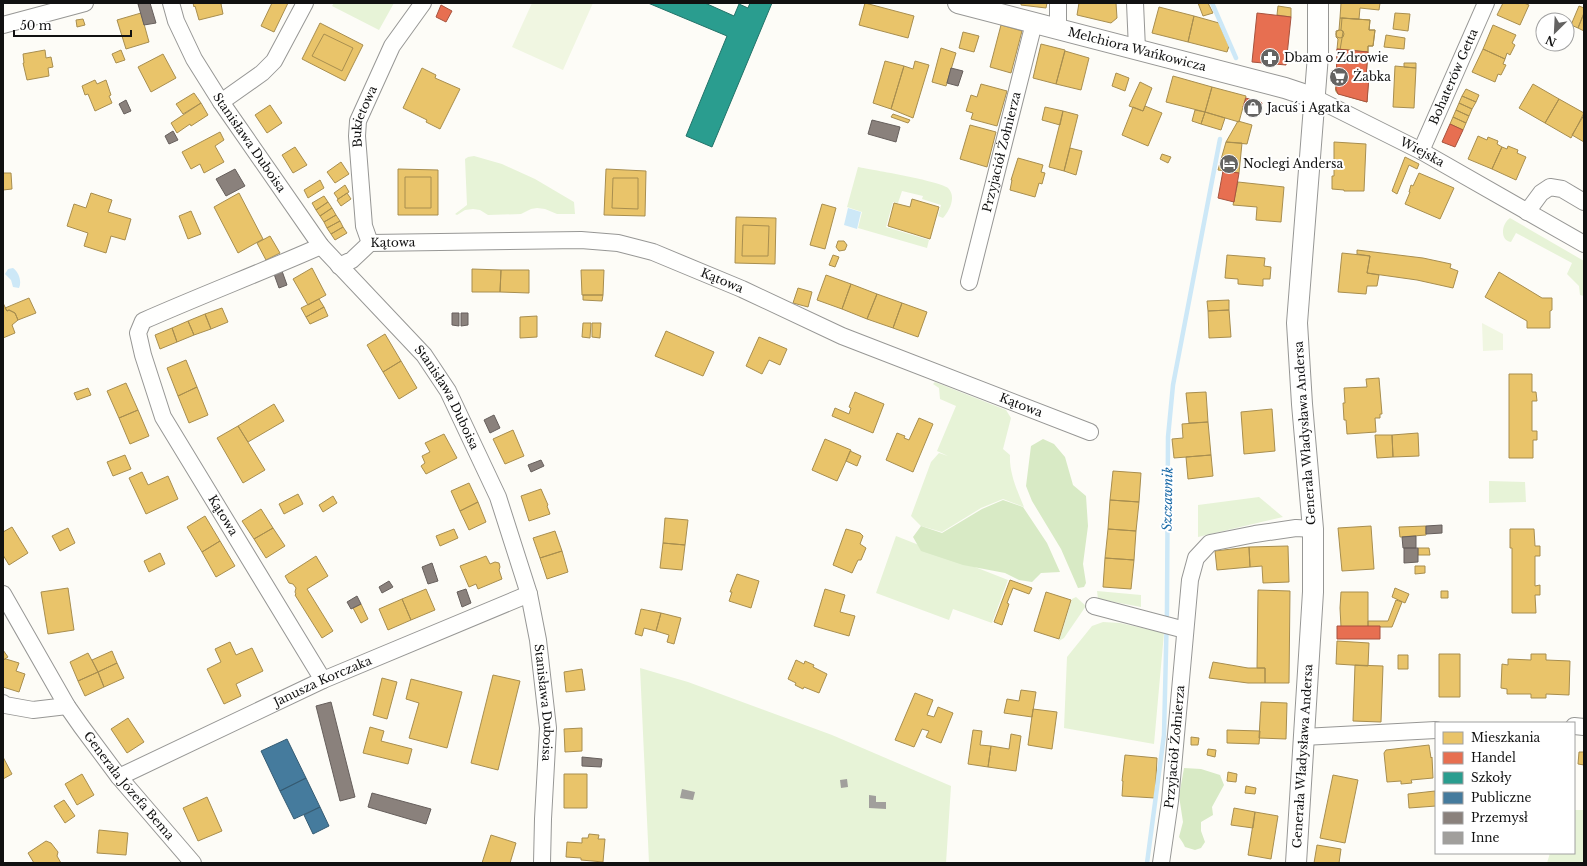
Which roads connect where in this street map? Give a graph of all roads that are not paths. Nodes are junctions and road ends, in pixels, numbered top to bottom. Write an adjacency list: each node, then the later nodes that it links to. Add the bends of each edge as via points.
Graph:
1 (85, 3): 10 (street)
2 (171, 3): 16 (street, Stanisława Duboisa, via 176,21 194,59)
3 (305, 3): 16 (street, via 274,61 262,74)
4 (422, 3): 20 (street, Bukietowa, via 392,46 358,121 356,136 364,226)
5 (958, 3): 11 (street, Melchiora Wańkowicza)
6 (1058, 3): 13 (street)
7 (1135, 3): 14 (street)
8 (1318, 3): 15 (street, Generała Władysława Andersa, via 1319,42)
9 (1486, 3): 17 (street, Bohaterów Getta)
10 (36, 10): 12 (street)
11 (1034, 23): 13 (street, Melchiora Wańkowicza); 24 (street, Przyjaciół Żołnierza)
12 (3, 25)
13 (1058, 29): 14 (street, Melchiora Wańkowicza)
14 (1136, 49): 15 (street, Melchiora Wańkowicza)
15 (1315, 98): 17 (street, Wiejska); 26 (street, Generała Władysława Andersa, via 1297,322)
16 (221, 102): 22 (street, Stanisława Duboisa)
17 (1421, 151): 19 (street, Wiejska)
18 (1584, 202): 19 (street, via 1562,189 1550,187)
19 (1527, 212): 21 (street, Wiejska)
20 (370, 243): 23 (street, Kątowa, via 352,260); 25 (street, Kątowa, via 581,240 618,243 654,252 742,289 842,336)
21 (1584, 244)
22 (321, 246): 23 (street, Stanisława Duboisa); 31 (street, Kątowa, via 143,321 138,333 163,417)
23 (339, 266): 28 (street, Stanisława Duboisa, via 424,355 448,391 498,497)
24 (968, 282)
25 (1090, 432)
26 (1312, 529): 30 (street, Przyjaciół Żołnierza, via 1296,528 1210,543 1196,558); 35 (street, Generała Władysława Andersa, via 1313,592)
27 (3, 594): 33 (street, Generała Józefa Bema)
28 (529, 594): 31 (street, Janusza Korczaka); 38 (street, Stanisława Duboisa, via 538,640 548,728)
29 (1094, 606): 30 (street)
30 (1173, 627): 39 (street, Przyjaciół Żołnierza, via 1170,794)
31 (323, 680): 36 (street, Janusza Korczaka)
32 (3, 703): 33 (street, via 33,710)
33 (67, 706): 36 (street, Generała Józefa Bema)
34 (1435, 730): 35 (street)
35 (1303, 737): 40 (street, Generała Władysława Andersa)
36 (119, 777): 37 (street, Generała Józefa Bema)
37 (193, 863)
38 (542, 863)
39 (1161, 863)
40 (1296, 863)

